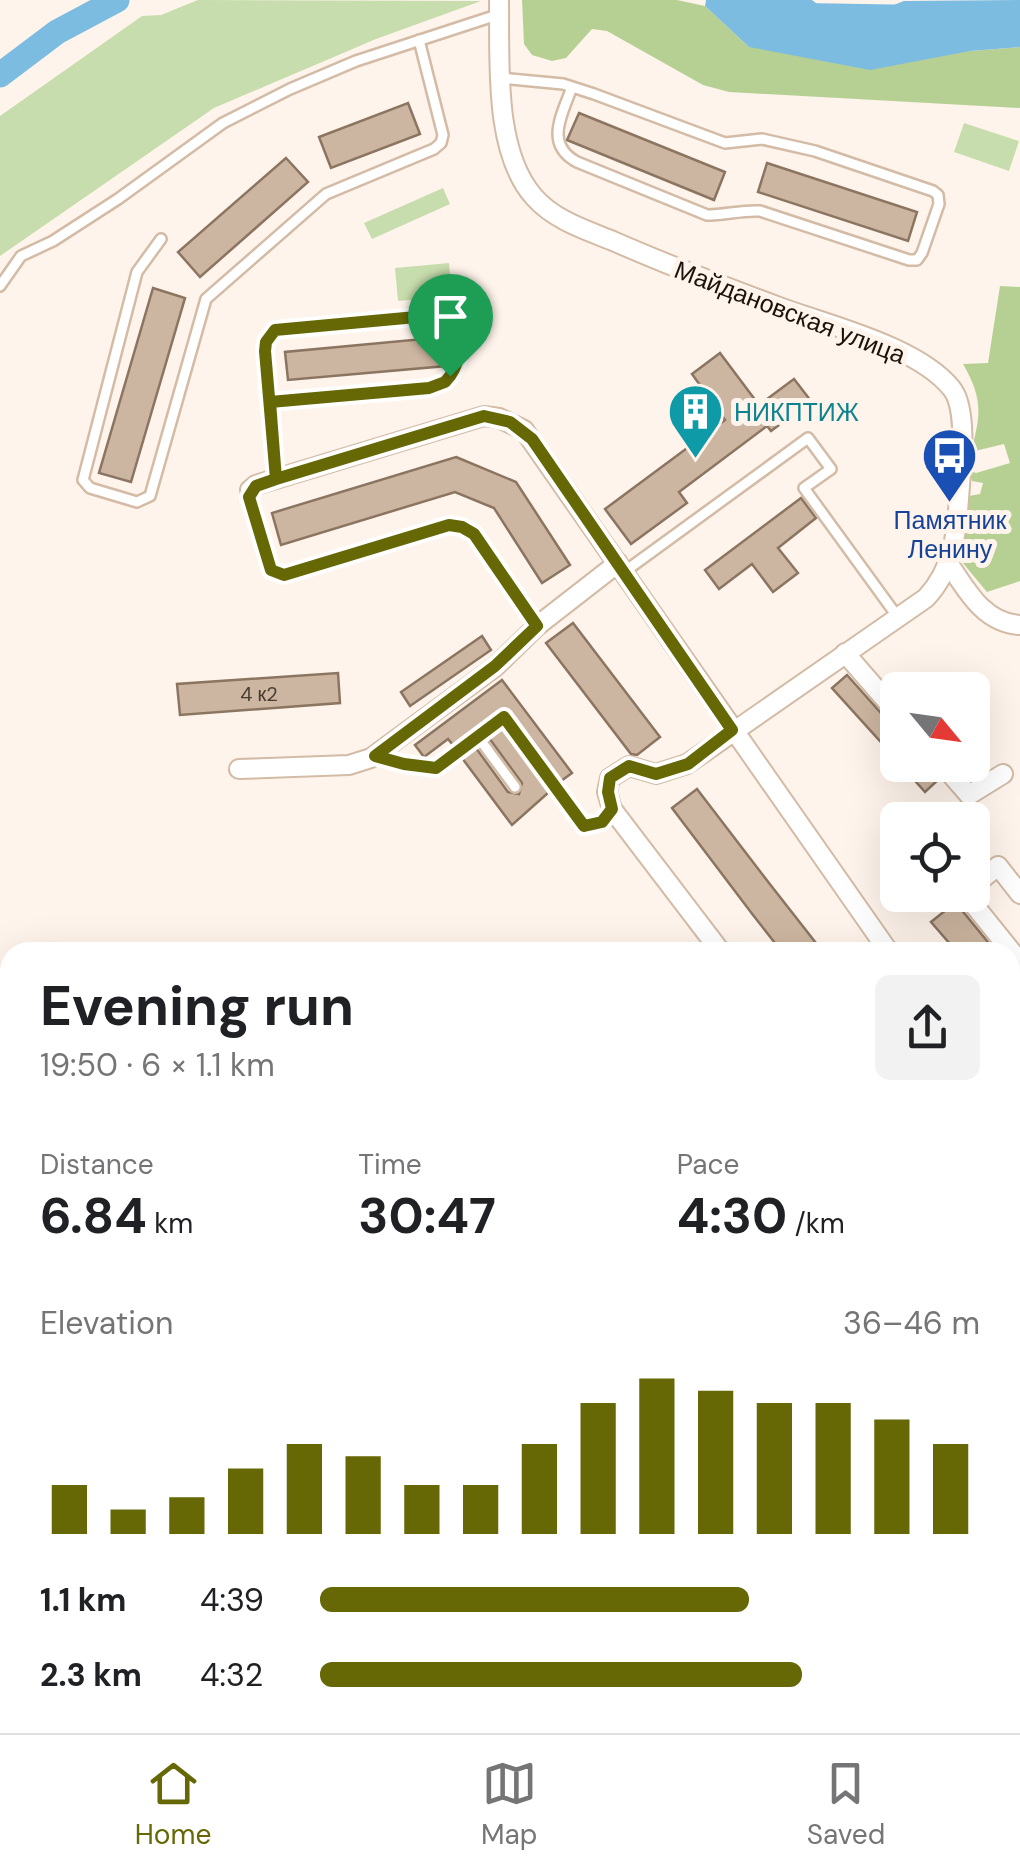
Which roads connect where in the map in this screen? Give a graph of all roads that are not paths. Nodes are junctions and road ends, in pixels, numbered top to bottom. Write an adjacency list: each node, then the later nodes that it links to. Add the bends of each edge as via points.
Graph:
1 (499, 7): 2 (lane); 3 (street, Майдановская улица)
2 (419, 40): 5 (lane, via 442,144 326,194 206,300 150,496 138,502 83,480 137,272); 6 (lane, via 306,82 222,123 118,199 21,256)
3 (501, 78): 4 (lane); 10 (street, Майдановская улица, via 510,158 552,212 656,260 885,345 952,389 960,407 961,472)
4 (572, 87): 4 (lane, via 725,144 762,139 933,190 939,204 922,254 909,260 760,211 707,215 577,162 558,146 556,131)
5 (161, 239)
6 (0, 286)
7 (270, 402): 7 (lane, via 438,386 455,370 458,339 438,315 275,330 265,351); 8 (lane)
8 (276, 479): 9 (street); 11 (street, via 484,416 500,418 532,439)
9 (250, 490): 14 (lane, via 277,574 456,525 479,539)
10 (949, 564): 12 (street, Майдановская улица, via 926,598); 13 (street, via 978,608)
11 (621, 568): 12 (lane, via 808,438 830,469 804,488); 14 (street); 17 (street)
12 (898, 617): 15 (street, Майдановская улица)
13 (1020, 625)
14 (537, 626): 19 (street)
15 (844, 654): 16 (street); 17 (street, Майдановская улица)
16 (880, 694)
17 (732, 730): 24 (street, Майдановская улица, via 688,764 656,774 629,766 610,778); 29 (street)
18 (478, 738): 19 (lane, via 436,768); 23 (lane); 24 (lane, via 504,717 584,826 602,822)
19 (375, 756): 20 (street, via 349,765)
20 (238, 769)
21 (1003, 774): 22 (street, via 969,795)
22 (958, 782)
23 (515, 787)
24 (612, 809): 28 (street)
25 (990, 872): 26 (street, via 998,866)
26 (1020, 894)
27 (980, 912): 30 (street)
28 (713, 942)
29 (882, 942)
30 (1004, 942)

